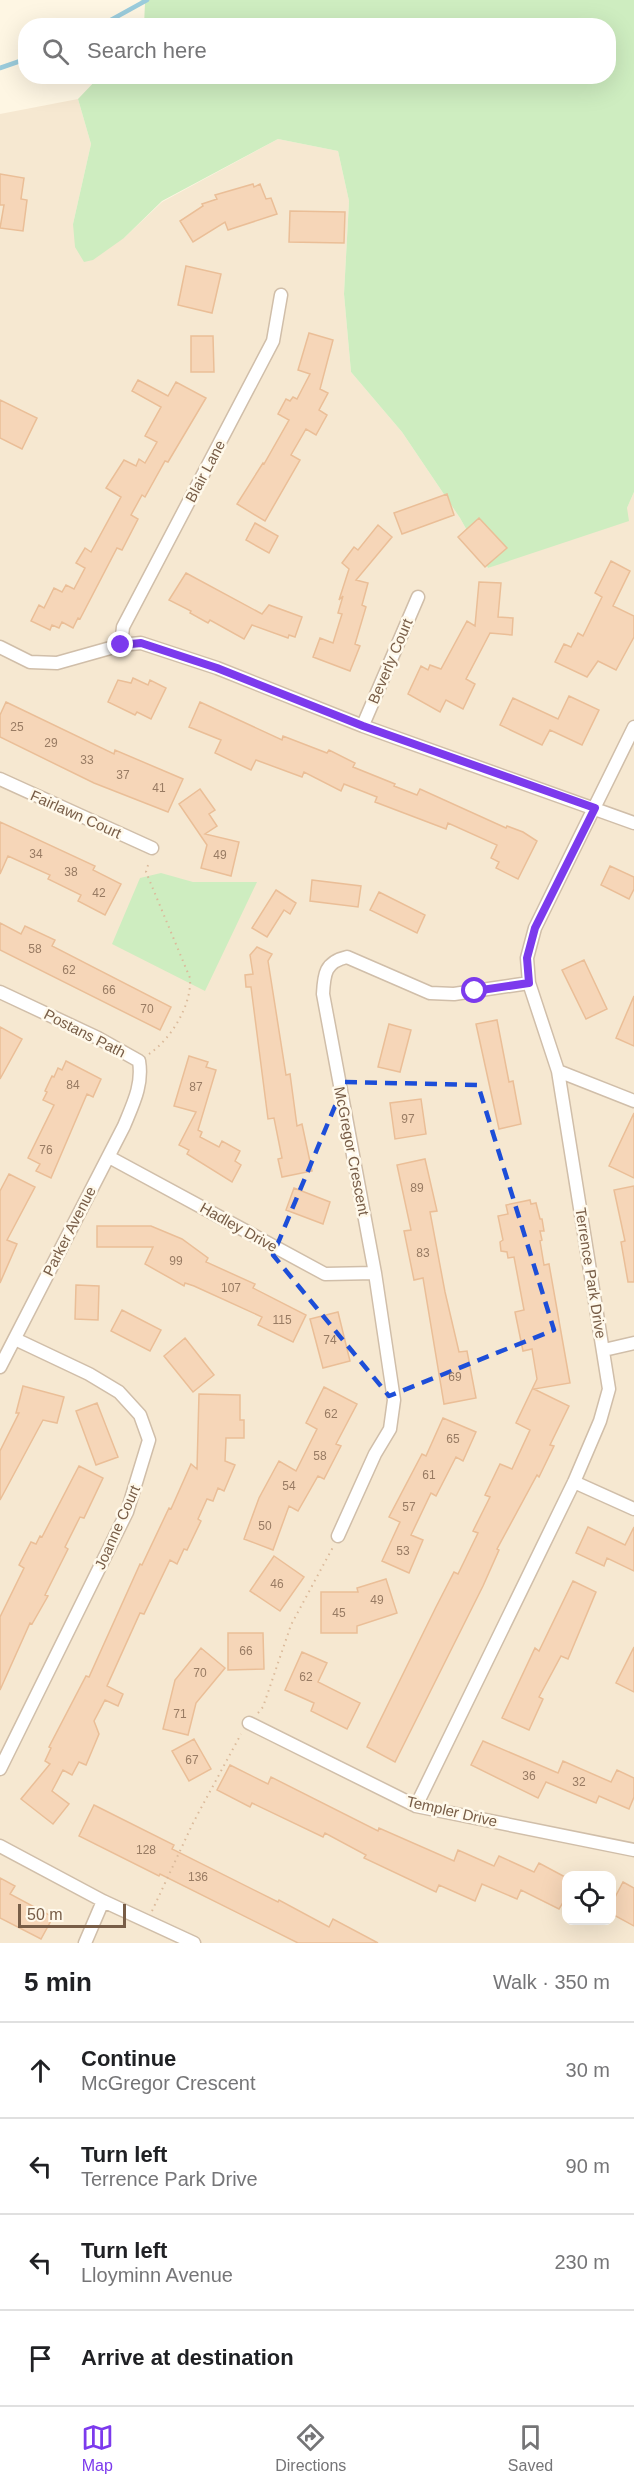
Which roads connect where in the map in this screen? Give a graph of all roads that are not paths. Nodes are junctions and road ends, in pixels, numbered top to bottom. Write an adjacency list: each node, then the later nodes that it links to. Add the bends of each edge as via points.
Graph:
1 (281, 295): 3 (street, Blair Lane, via 273,341 123,627)
2 (418, 597): 5 (street, Beverly Court)
3 (121, 645): 4 (street, via 57,663 30,662); 5 (street, via 141,643 217,668)
4 (0, 647)
5 (363, 725): 8 (street)
6 (634, 727): 8 (street, Terrence Park Drive)
7 (0, 779): 10 (street, Fairlawn Court)
8 (595, 808): 9 (street); 11 (street, Terrence Park Drive, via 535,928 527,958)
9 (634, 822)
10 (152, 848)
11 (529, 983): 13 (street, Terrence Park Drive); 17 (street, McGregor Crescent, via 454,994 430,993 347,957 334,960 324,972 323,994)
12 (0, 992): 14 (street, Postans Path, via 139,1061)
13 (558, 1071): 15 (street); 20 (street, Terrence Park Drive)
14 (137, 1094): 16 (street, Parker Avenue)
15 (634, 1101)
16 (109, 1157): 17 (street, Hadley Drive, via 325,1274); 18 (street, Parker Avenue)
17 (375, 1273): 24 (street, McGregor Crescent, via 394,1400 390,1429)
18 (15, 1339): 21 (street, Parker Avenue); 26 (street, Joanne Court, via 119,1392 140,1415 149,1440 127,1512)
19 (634, 1343): 20 (street)
20 (604, 1350): 22 (street, Terrence Park Drive, via 609,1389)
21 (0, 1367)
22 (574, 1482): 23 (street); 27 (street, Terrence Park Drive)
23 (634, 1509)
24 (338, 1536)
25 (249, 1723): 27 (street, Templer Drive)
26 (0, 1769)
27 (416, 1806): 29 (street, Templer Drive)
28 (0, 1846): 30 (street)
29 (634, 1850)
30 (103, 1901): 31 (street); 32 (street)
31 (85, 1943)
32 (194, 1943)

